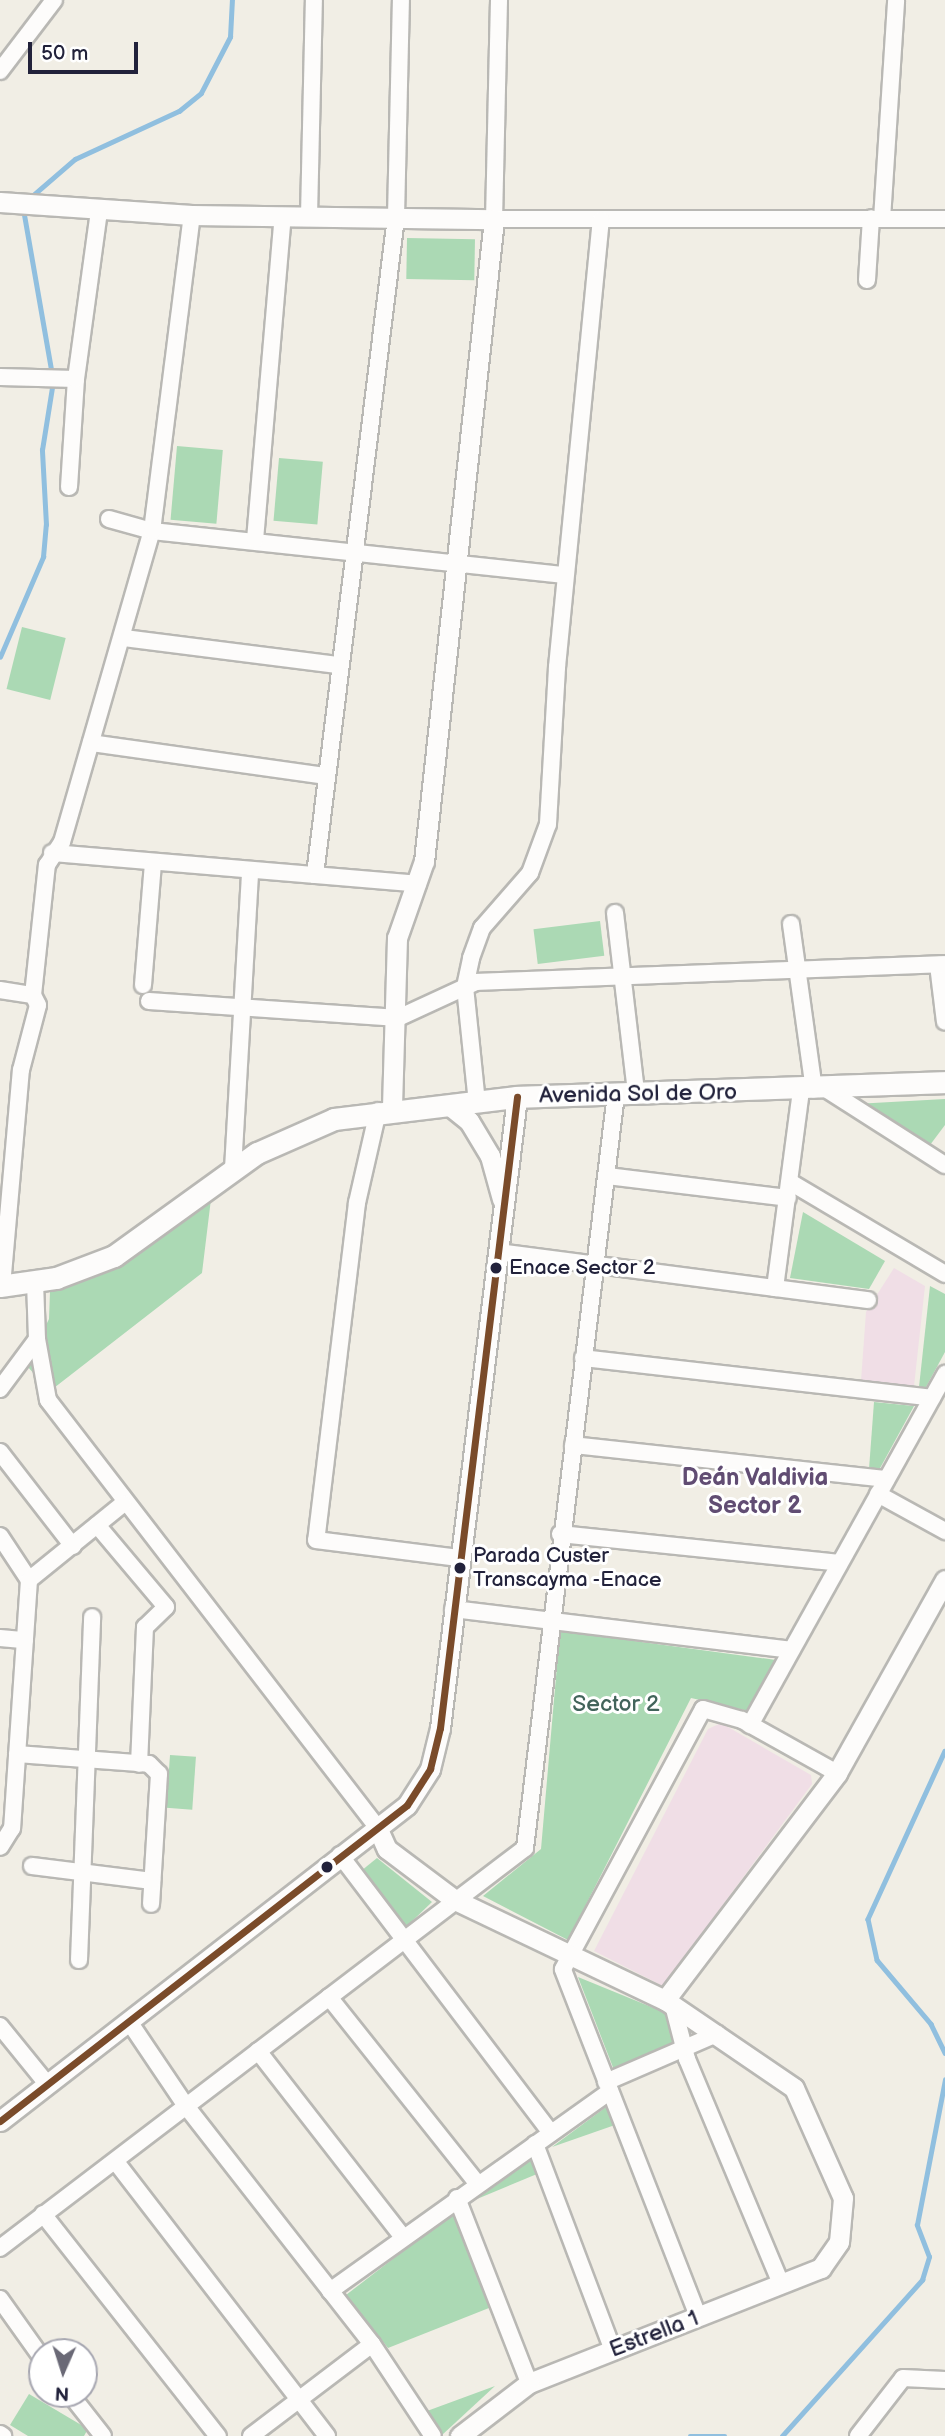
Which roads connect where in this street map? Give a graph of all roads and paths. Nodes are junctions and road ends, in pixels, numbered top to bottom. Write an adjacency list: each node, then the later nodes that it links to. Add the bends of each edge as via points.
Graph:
1 (54, 0): 6 (street)
2 (314, 0): 11 (street)
3 (401, 0): 12 (street)
4 (499, 0): 14 (street)
5 (896, 0): 13 (street)
6 (0, 71)
7 (0, 202): 8 (street)
8 (90, 210): 9 (street); 21 (street)
9 (192, 215): 10 (street); 24 (street)
10 (284, 216): 11 (street); 25 (street)
11 (309, 216): 12 (street)
12 (396, 217): 14 (street); 26 (street)
13 (877, 218): 16 (street); 17 (street); 19 (street)
14 (494, 219): 16 (street); 27 (street)
15 (945, 219): 17 (street)
16 (601, 220): 28 (street)
17 (920, 221): 18 (street)
18 (945, 229)
19 (867, 280)
20 (0, 377): 21 (street)
21 (76, 379): 22 (street)
22 (69, 486)
23 (109, 519): 24 (street)
24 (152, 531): 25 (street); 29 (street)
25 (255, 540): 26 (street)
26 (351, 552): 27 (street); 30 (street)
27 (455, 564): 28 (street); 37 (street)
28 (565, 575): 43 (street, via 543,847 509,902 482,928)
29 (124, 638): 30 (street); 31 (street)
30 (337, 664): 32 (street)
31 (91, 743): 32 (street); 33 (street, via 62,842)
32 (326, 776): 36 (street)
33 (51, 853): 34 (street); 45 (street)
34 (153, 864): 35 (street); 46 (street, via 146,993)
35 (250, 873): 36 (street); 46 (street)
36 (315, 875): 37 (street)
37 (418, 884): 47 (street, via 397,938)
38 (615, 913): 42 (street)
39 (791, 924): 41 (street)
40 (941, 964): 41 (street); 48 (street)
41 (796, 973): 42 (street); 50 (street)
42 (621, 974): 43 (street); 51 (street)
43 (465, 987): 47 (street); 53 (street)
44 (0, 989): 45 (street)
45 (33, 995): 65 (street, via 38,1005 21,1070)
46 (242, 1007): 47 (street); 57 (street)
47 (398, 1018): 55 (street)
48 (945, 1022)
49 (945, 1082): 50 (main road, Avenida Sol de Oro)
50 (814, 1089): 51 (main road, Avenida Sol de Oro); 56 (street); 59 (street)
51 (626, 1093): 52 (main road, Avenida Sol de Oro); 58 (street)
52 (517, 1097): 53 (main road, Avenida Sol de Oro); 60 (street)
53 (478, 1103): 54 (main road, Avenida Sol de Oro)
54 (449, 1105): 55 (main road, Avenida Sol de Oro); 60 (street, via 469,1121 491,1156)
55 (385, 1110): 57 (main road, Avenida Sol de Oro, via 309,1127); 83 (street, via 357,1203 316,1540)
56 (945, 1165)
57 (233, 1169): 64 (main road, Avenida Sol de Oro, via 114,1256)
58 (607, 1177): 59 (street); 62 (street)
59 (789, 1190): 63 (street); 66 (street)
60 (503, 1211): 61 (street)
61 (498, 1252): 62 (street); 83 (street)
62 (594, 1265): 66 (street); 69 (street)
63 (945, 1274)
64 (35, 1282): 65 (main road, Avenida Sol de Oro); 68 (street)
65 (1, 1286)
66 (775, 1288): 67 (street)
67 (868, 1300)
68 (37, 1339): 71 (street); 77 (street, via 48,1400)
69 (583, 1358): 72 (street); 73 (street)
70 (945, 1374): 72 (street)
71 (0, 1389)
72 (932, 1398): 75 (street)
73 (573, 1445): 75 (street); 80 (street)
74 (0, 1452): 82 (street)
75 (886, 1479): 76 (street)
76 (878, 1494): 79 (street); 84 (street)
77 (123, 1504): 78 (street); 98 (street, via 255,1662)
78 (97, 1525): 82 (street); 96 (street, via 166,1607 145,1627)
79 (945, 1531)
80 (560, 1534): 84 (street); 89 (street)
81 (0, 1536): 85 (street)
82 (73, 1546): 85 (street)
83 (459, 1558): 87 (street)
84 (840, 1563): 92 (street)
85 (29, 1580): 91 (street)
86 (945, 1580): 97 (street)
87 (453, 1609): 89 (street); 98 (street, via 429,1769 407,1805)
88 (92, 1617): 95 (street)
89 (549, 1622): 92 (street); 104 (street, via 527,1842)
90 (0, 1638): 91 (street)
91 (25, 1640): 94 (street)
92 (791, 1650): 93 (street)
93 (750, 1725): 97 (street); 107 (street, via 715,1710 695,1715)
94 (17, 1754): 95 (street); 99 (street, via 12,1828)
95 (86, 1760): 96 (street); 102 (street)
96 (139, 1764): 103 (street, via 159,1774)
97 (837, 1773): 110 (street)
98 (377, 1826): 100 (street); 104 (street, via 387,1849)
99 (0, 1847)
100 (340, 1855): 106 (street); 111 (street)
101 (32, 1866): 102 (street)
102 (81, 1874): 103 (street); 108 (street)
103 (152, 1881): 105 (street)
104 (455, 1900): 106 (street); 107 (street)
105 (151, 1904)
106 (404, 1940): 109 (street); 120 (street)
107 (569, 1958): 110 (street); 117 (street, via 563,1969)
108 (79, 1960)
109 (329, 1997): 115 (street); 123 (street)
110 (669, 2003): 113 (street); 114 (street)
111 (130, 2023): 116 (street); 118 (street)
112 (0, 2026): 116 (street)
113 (717, 2034): 114 (street); 128 (street, Estrella 1, via 802,2097 841,2188 842,2232 828,2262)
114 (686, 2049): 117 (street); 128 (street)
115 (258, 2051): 118 (street); 126 (street)
116 (48, 2085): 119 (street)
117 (608, 2086): 120 (street); 131 (street)
118 (186, 2106): 122 (street); 129 (street)
119 (0, 2121)
120 (551, 2133): 121 (street)
121 (535, 2144): 123 (street); 134 (street)
122 (116, 2162): 125 (street); 137 (street)
123 (477, 2183): 124 (street)
124 (457, 2198): 126 (street); 136 (street)
125 (43, 2214): 127 (street); 140 (street)
126 (403, 2237): 129 (street)
127 (0, 2248)
128 (781, 2284): 131 (street, Estrella 1)
129 (330, 2291): 133 (street)
130 (0, 2299): 132 (street)
131 (698, 2316): 134 (street, Estrella 1)
132 (28, 2338)
133 (372, 2344): 137 (street); 143 (street)
134 (613, 2350): 136 (street, Estrella 1)
135 (945, 2380): 145 (street, via 903,2378)
136 (529, 2383): 144 (street, Estrella 1)
137 (300, 2397): 141 (street); 142 (street)
138 (81, 2408): 139 (street)
139 (103, 2436)
140 (218, 2436)
141 (251, 2436)
142 (327, 2436)
143 (433, 2436)
144 (460, 2436)
145 (858, 2436)

